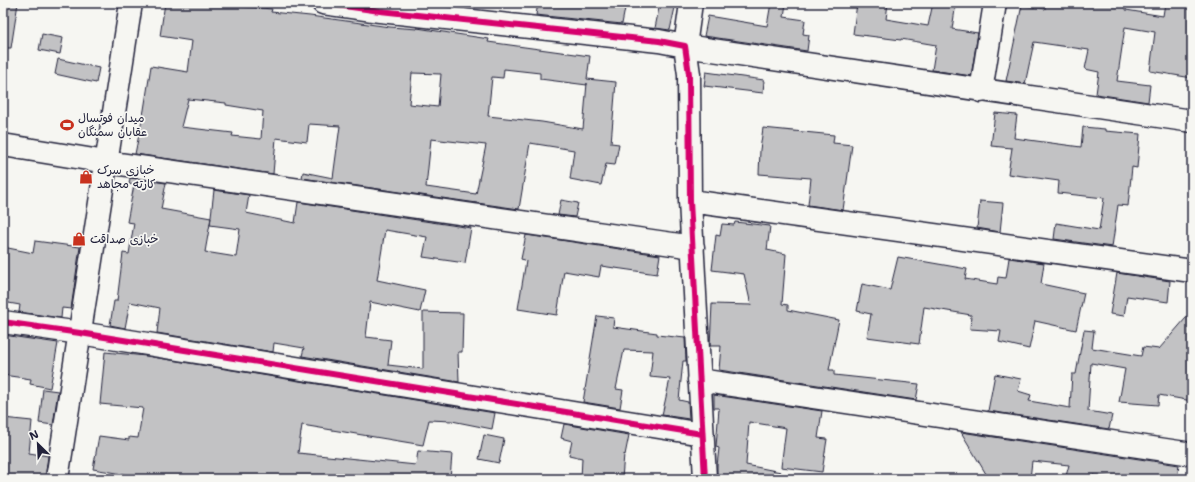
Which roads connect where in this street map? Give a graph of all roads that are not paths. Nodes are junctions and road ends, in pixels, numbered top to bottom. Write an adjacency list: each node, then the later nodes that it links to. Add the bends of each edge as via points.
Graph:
1 (131, 3): 10 (street)
2 (323, 3): 5 (street)
3 (691, 3): 6 (street)
4 (995, 3): 7 (street)
5 (380, 7): 6 (street)
6 (685, 46): 7 (street); 11 (street, via 689,74)
7 (981, 91): 8 (street)
8 (1192, 121)
9 (3, 145): 10 (street)
10 (106, 162): 12 (street); 15 (street)
11 (690, 201): 12 (street); 13 (street)
12 (693, 247): 16 (street)
13 (1192, 271)
14 (3, 322): 15 (street)
15 (80, 333): 17 (street); 19 (street)
16 (699, 380): 17 (street); 18 (street)
17 (702, 434): 20 (street)
18 (1192, 454)
19 (57, 479)
20 (705, 479)

